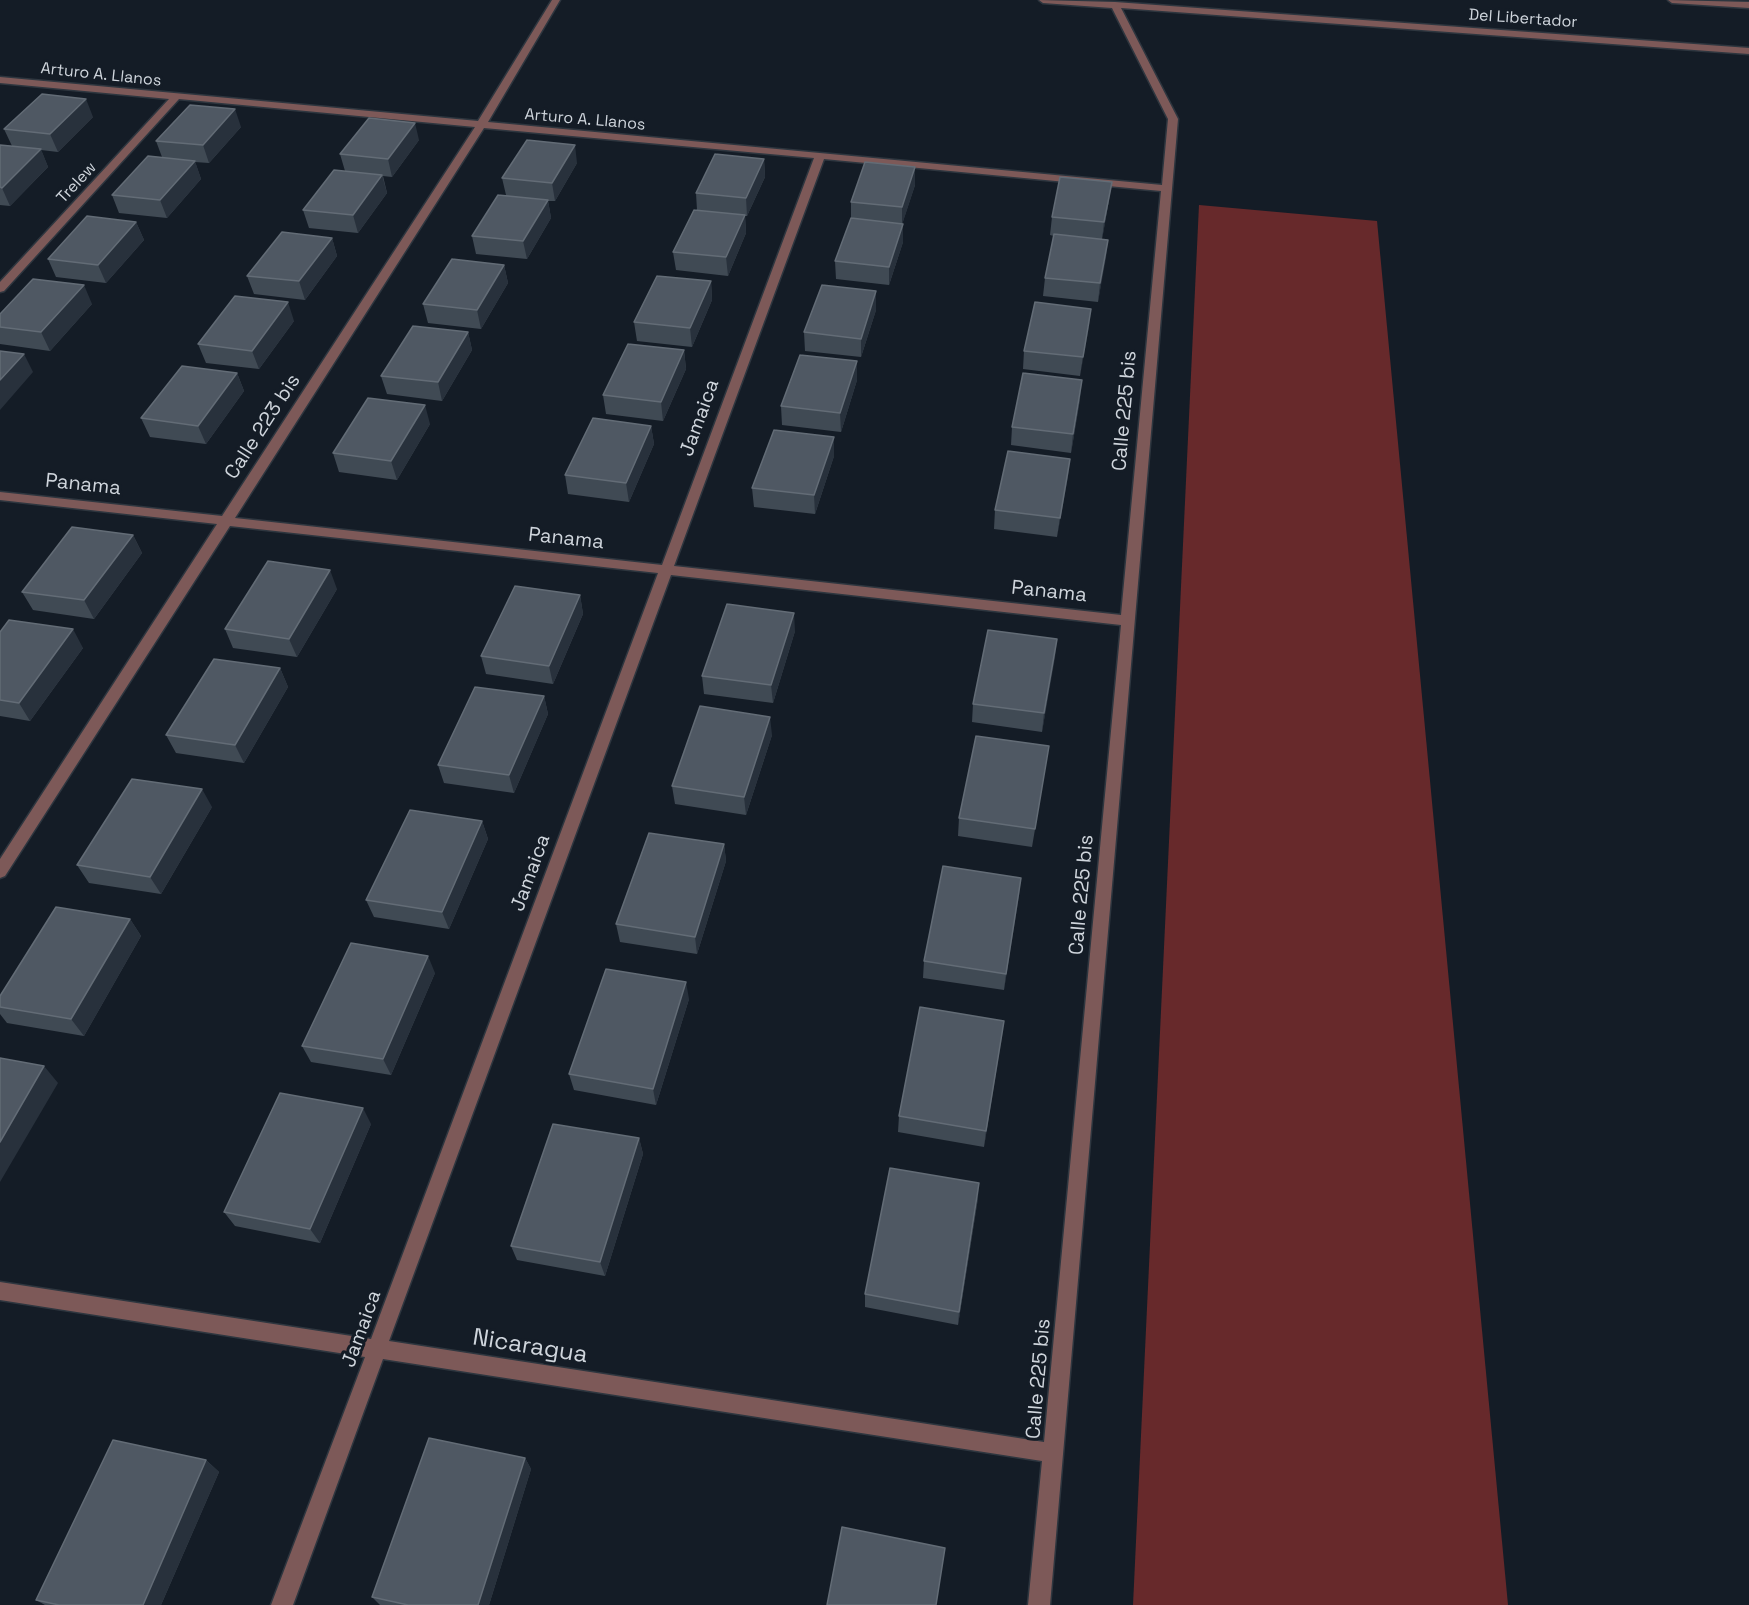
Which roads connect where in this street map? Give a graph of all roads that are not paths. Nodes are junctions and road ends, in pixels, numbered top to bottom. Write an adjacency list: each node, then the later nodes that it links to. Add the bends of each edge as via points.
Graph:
1 (556, 0): 10 (street, Calle 223 bis)
2 (1043, 0): 4 (street, Del Libertador)
3 (1672, 0): 6 (street)
4 (1060, 1): 5 (street, Del Libertador)
5 (1115, 4): 7 (street, Del Libertador); 12 (street, Calle 225 bis, via 1173,119)
6 (1749, 5)
7 (1749, 51)
8 (0, 80): 9 (street, Arturo A. Llanos)
9 (176, 97): 10 (street, Arturo A. Llanos); 13 (street, Trelew)
10 (481, 125): 11 (street, Arturo A. Llanos); 15 (street, Calle 223 bis)
11 (820, 156): 12 (street, Arturo A. Llanos); 16 (street, Jamaica)
12 (1166, 188): 17 (street, Calle 225 bis)
13 (0, 289)
14 (0, 496): 15 (street, Panama)
15 (226, 520): 16 (street, Panama); 18 (street, Calle 223 bis)
16 (667, 569): 17 (street, Panama); 20 (street, Jamaica)
17 (1128, 621): 21 (street, Calle 225 bis)
18 (0, 872)
19 (0, 1291): 20 (street, Nicaragua)
20 (377, 1349): 21 (street, Nicaragua); 22 (street, Jamaica)
21 (1053, 1453): 23 (street, Calle 225 bis)
22 (282, 1605)
23 (1039, 1605)

